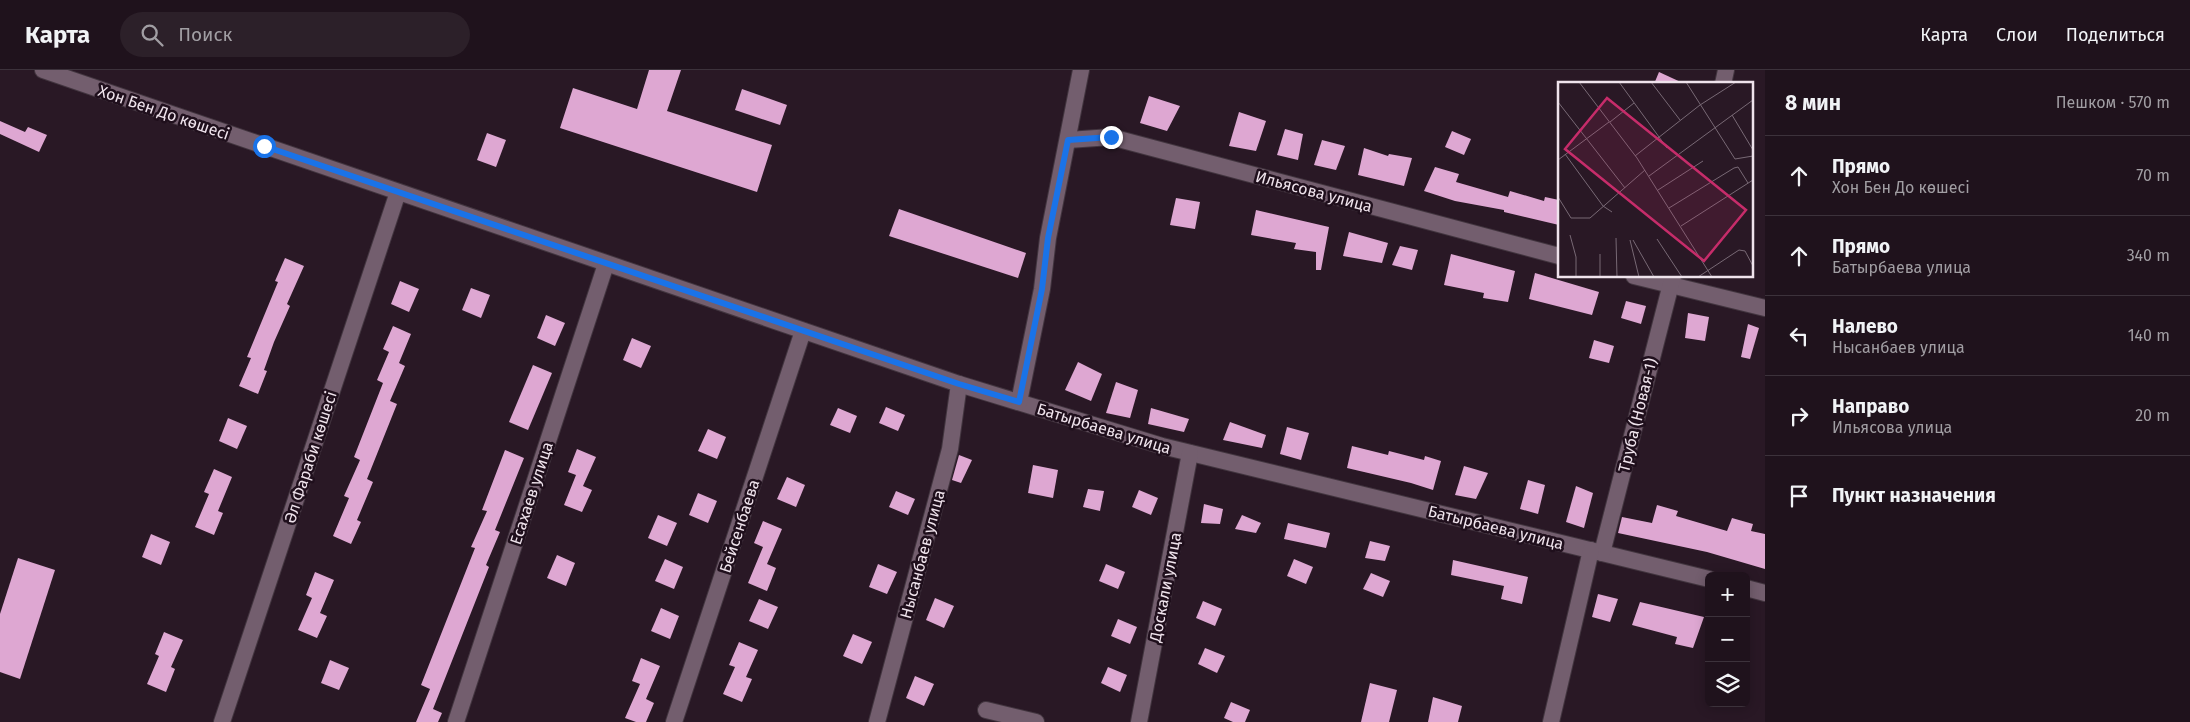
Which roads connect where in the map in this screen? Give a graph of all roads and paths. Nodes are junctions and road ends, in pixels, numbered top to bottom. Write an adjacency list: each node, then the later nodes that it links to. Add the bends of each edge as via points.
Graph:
1 (43, 70): 4 (street, Хон Бен До көшесі)
2 (1081, 70): 3 (street)
3 (1068, 140): 5 (street, Ильясова улица, via 1111,137); 12 (street)
4 (398, 192): 6 (street, Батырбаева улица); 19 (street, Әл Фараби көшесі)
5 (1558, 256)
6 (606, 264): 10 (street, Батырбаева улица); 20 (street, Есахаев улица)
7 (1649, 278): 8 (street)
8 (1672, 281): 9 (street); 14 (street, Труба (Новая-1))
9 (1765, 308)
10 (803, 331): 11 (street, Батырбаева улица); 21 (street, Бейсенбаева)
11 (959, 384): 12 (street, Батырбаева улица); 22 (street, Нысанбаев улица, via 950,449)
12 (1019, 402): 13 (street, Батырбаева улица)
13 (1190, 453): 14 (street, Батырбаева улица); 24 (street, Доскали улица)
14 (1596, 552): 15 (street, Батырбаева улица); 25 (street, Труба (Новая-1))
15 (1705, 578)
16 (1750, 589): 17 (street)
17 (1765, 593)
18 (986, 710): 23 (street)
19 (222, 722)
20 (456, 722)
21 (674, 722)
22 (877, 722)
23 (1036, 722)
24 (1139, 722)
25 (1551, 722)

